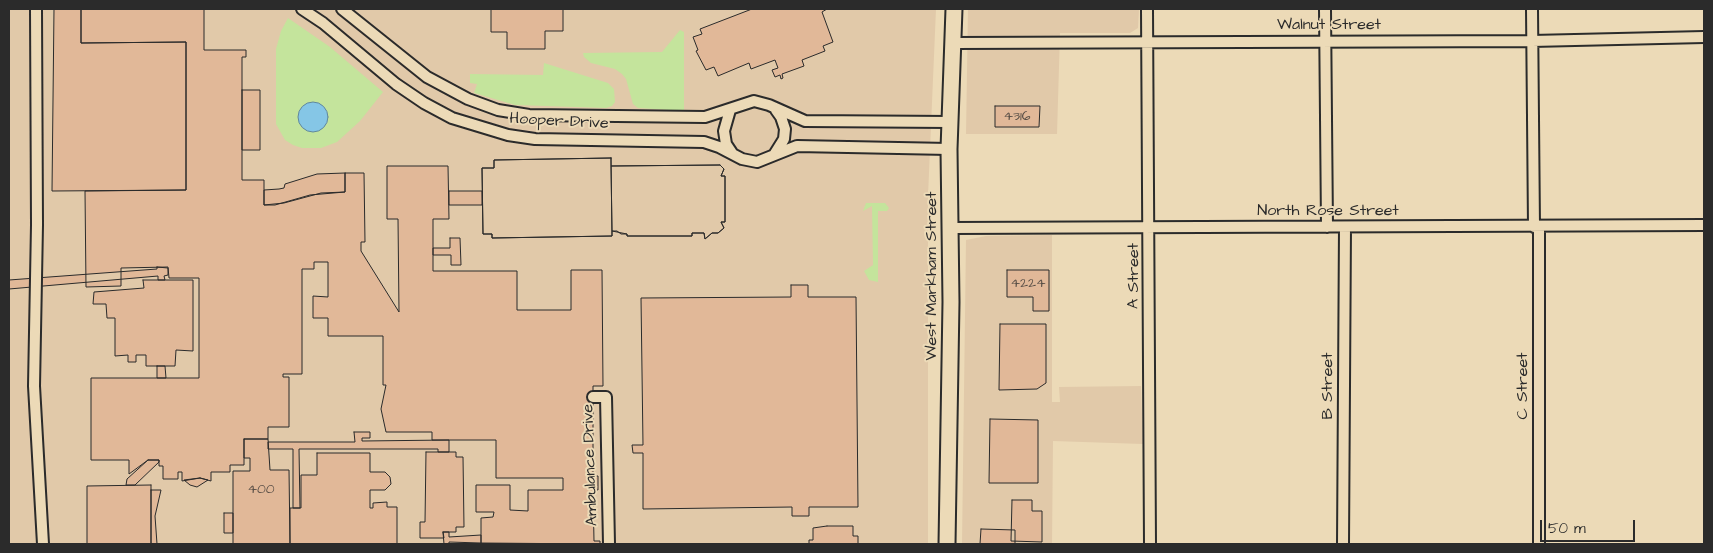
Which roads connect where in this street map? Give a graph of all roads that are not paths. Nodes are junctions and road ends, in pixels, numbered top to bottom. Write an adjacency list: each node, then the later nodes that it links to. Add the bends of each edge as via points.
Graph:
1 (36, 9): 26 (street, via 34,386)
2 (302, 9): 17 (street, Hooper Drive, via 424,103 478,128 535,139 704,142)
3 (342, 9): 14 (street, Hooper Drive, via 427,77 468,99 498,110 529,115 705,117)
4 (954, 9): 12 (main road, West Markham Street)
5 (1147, 9): 11 (street, A Street)
6 (1325, 9): 10 (street)
7 (1532, 9): 9 (street, C Street)
8 (1704, 37): 9 (street, Walnut Street)
9 (1532, 40): 10 (street, Walnut Street); 23 (street, C Street)
10 (1325, 41): 11 (street, Walnut Street); 21 (street)
11 (1147, 42): 12 (street, Walnut Street); 20 (street, A Street)
12 (954, 43): 15 (main road, West Markham Street)
13 (775, 109): 14 (street, Hooper Drive, via 754,101); 15 (street, Hooper Drive, via 805,121); 18 (street, via 785,129 784,140)
14 (730, 110): 17 (street, via 724,132 726,144)
15 (950, 122): 16 (main road, West Markham Street)
16 (949, 149): 18 (street, Hooper Drive, via 797,146); 24 (main road, West Markham Street)
17 (732, 152): 18 (street, Hooper Drive, via 742,160 757,162)
18 (774, 155)
19 (1704, 225): 23 (street, North Rose Street)
20 (1150, 227): 21 (street, North Rose Street); 24 (street, North Rose Street); 29 (street, A Street)
21 (1327, 227): 22 (street, North Rose Street)
22 (1345, 227): 23 (street, North Rose Street); 30 (street, B Street)
23 (1537, 227): 31 (street, C Street)
24 (951, 228): 28 (main road, West Markham Street)
25 (593, 397): 27 (street, Ambulance Drive, via 606,396)
26 (43, 544)
27 (609, 544)
28 (947, 544)
29 (1150, 544)
30 (1343, 544)
31 (1539, 544)

